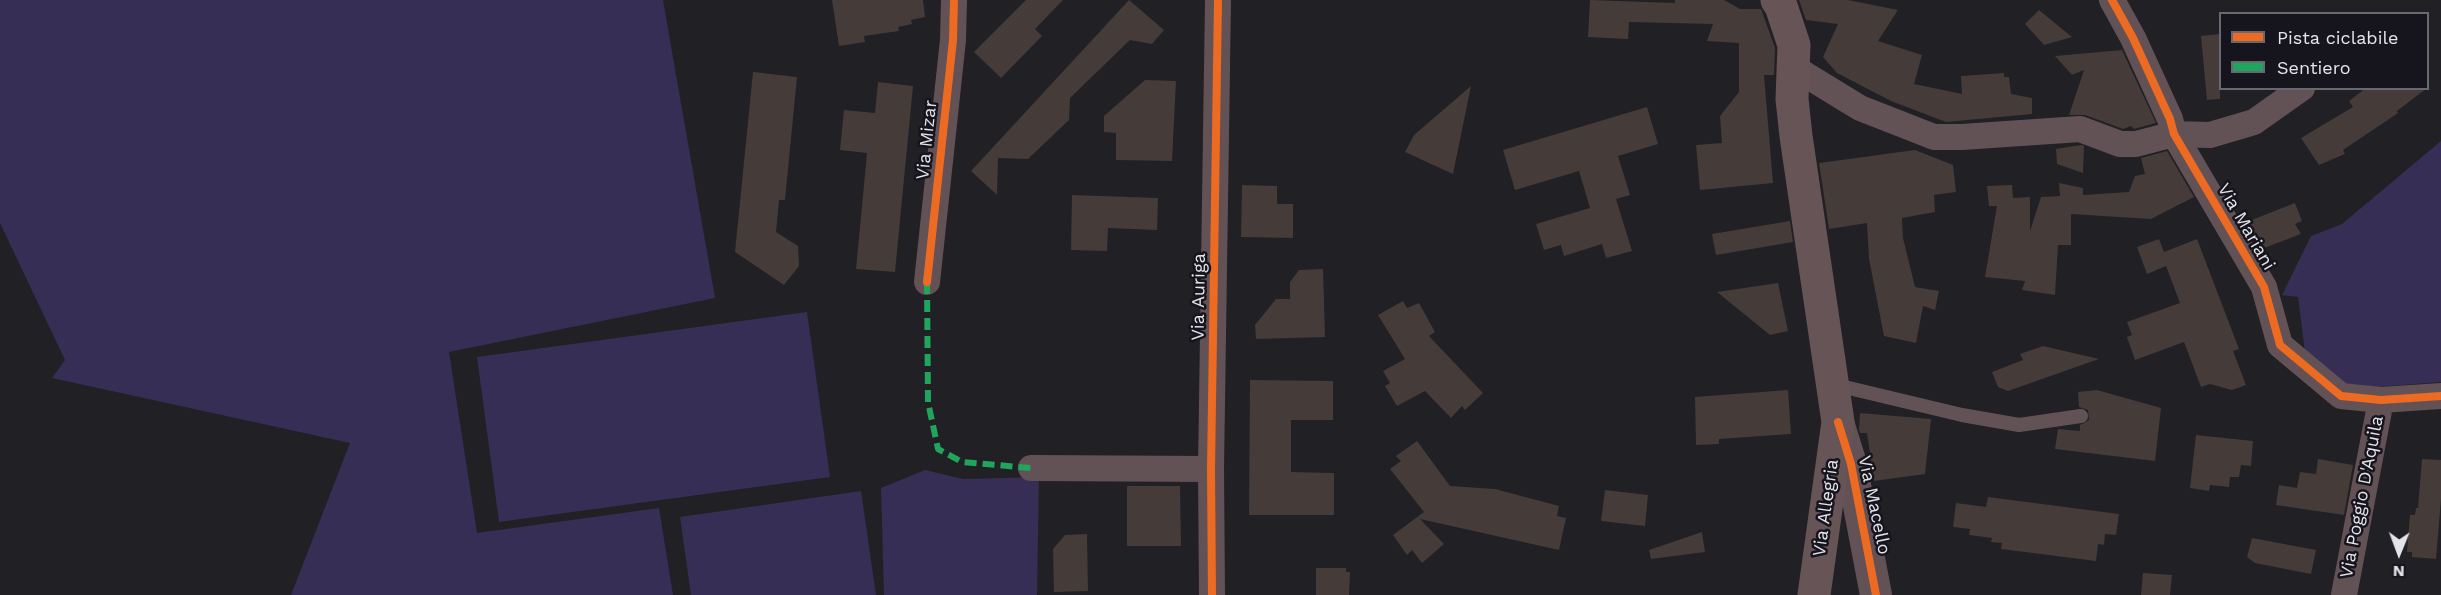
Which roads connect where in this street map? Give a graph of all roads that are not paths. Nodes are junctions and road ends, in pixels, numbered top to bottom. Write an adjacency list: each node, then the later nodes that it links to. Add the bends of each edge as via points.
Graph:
1 (954, 0): 8 (street, Via Mizar)
2 (1218, 0): 15 (street, Via Auriga)
3 (2112, 0): 7 (street, Via Mariani, via 2133,38)
4 (1779, 3): 5 (main road, Via Macello, via 1794,45)
5 (1793, 67): 7 (street, via 1860,108 1934,137 2080,129 2120,144 2136,144); 9 (main road, Via Macello, via 1796,136)
6 (2299, 90): 7 (street, via 2254,122 2210,135)
7 (2174, 134): 11 (street, Via Mariani, via 2264,287 2280,345 2341,396)
8 (927, 282)
9 (1832, 384): 12 (lane, via 1962,415 2019,424); 13 (main road, Via Macello)
10 (2441, 396): 11 (street, Via Mariani)
11 (2381, 400): 19 (street, Via Poggio D'Aquila)
12 (2081, 416)
13 (1838, 422): 17 (main road, Via Allegria); 18 (street, Via Macello, via 1851,464)
14 (1031, 468): 15 (street)
15 (1211, 469): 16 (street, Via Auriga)
16 (1212, 595)
17 (1814, 595)
18 (1876, 595)
19 (2344, 595)

